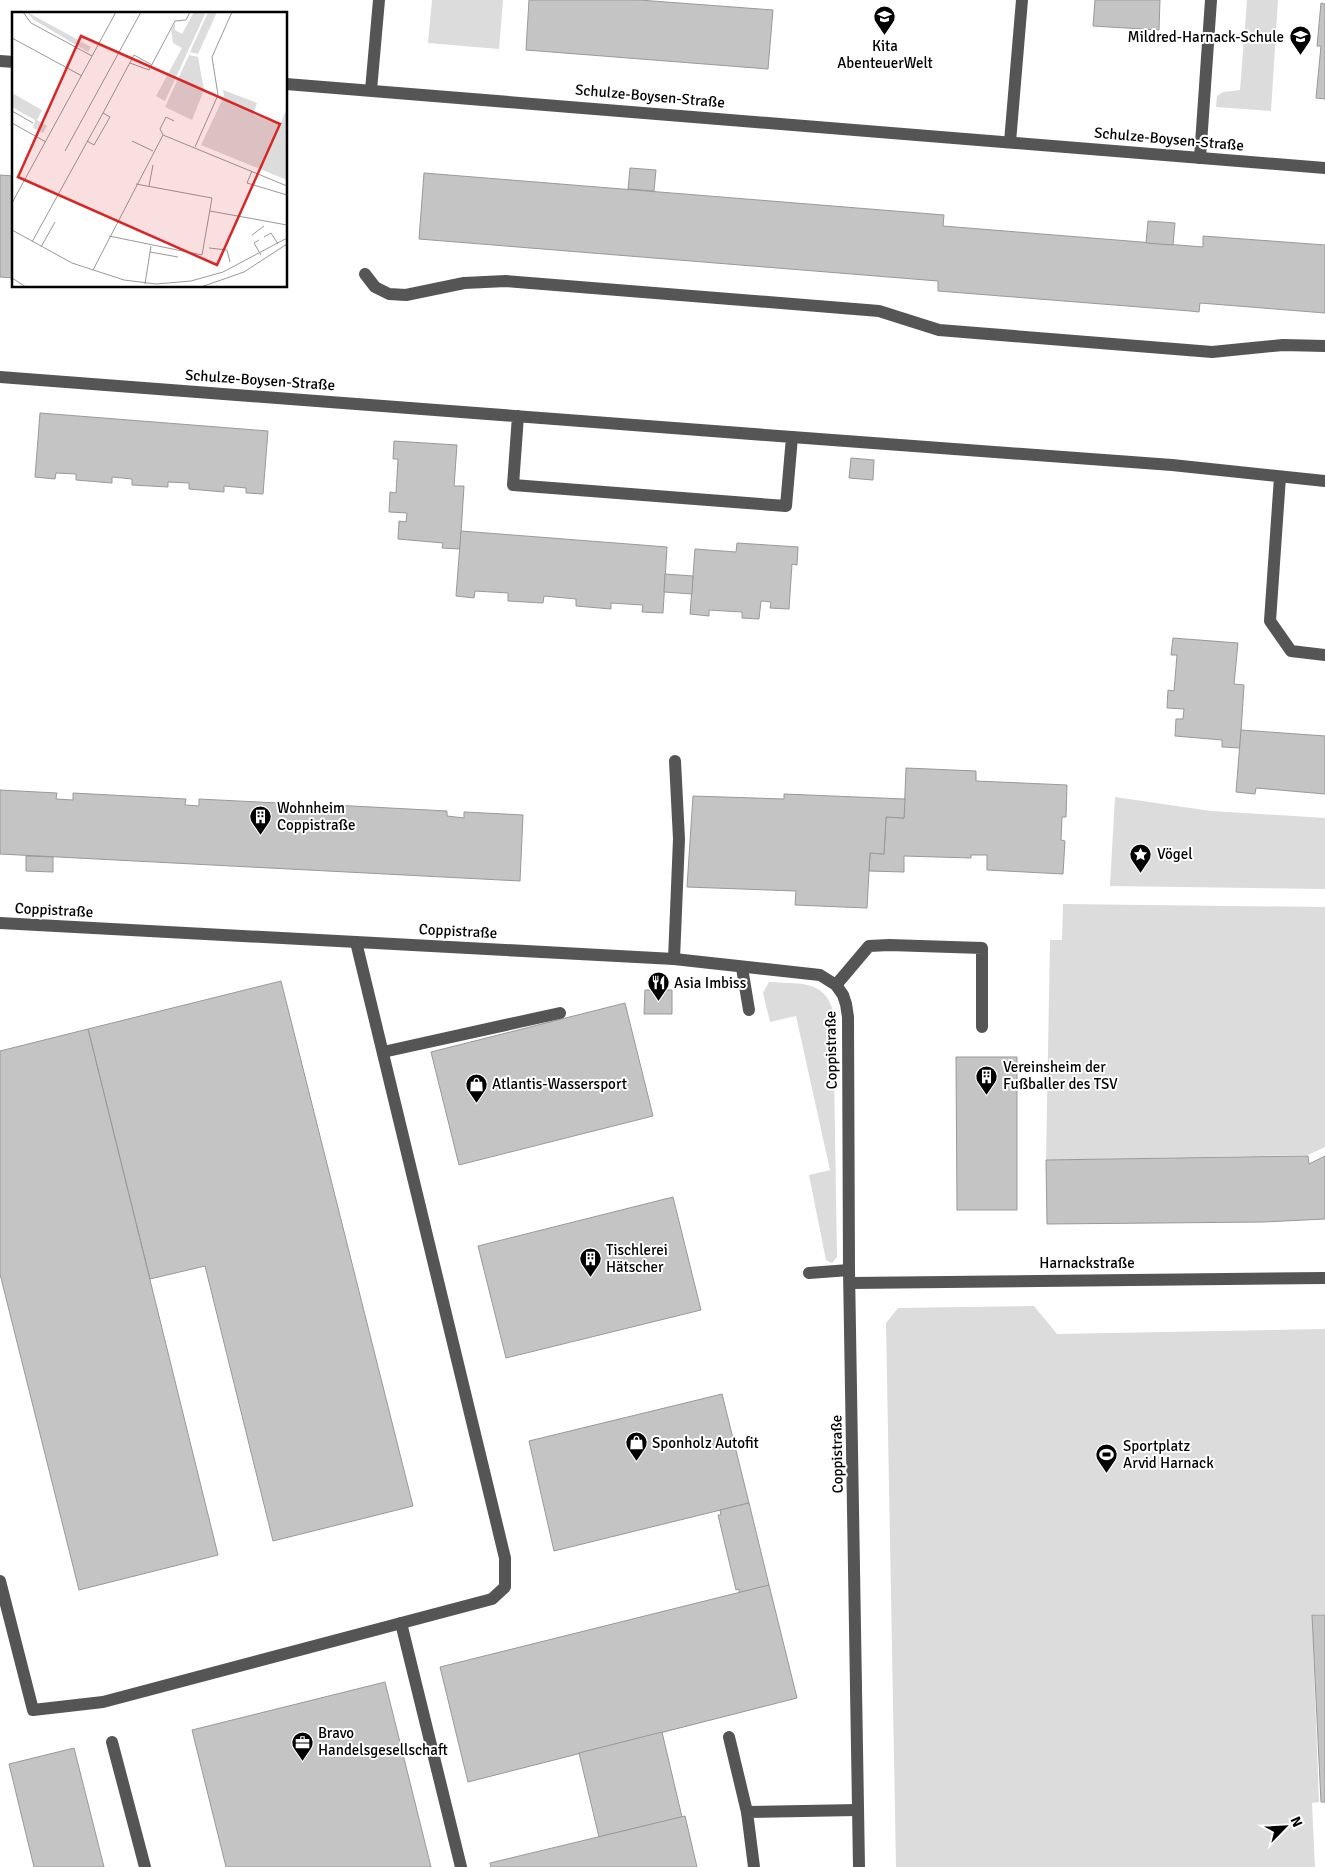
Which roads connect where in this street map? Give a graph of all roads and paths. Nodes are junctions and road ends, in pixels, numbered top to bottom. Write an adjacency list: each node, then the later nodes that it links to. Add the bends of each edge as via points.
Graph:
1 (379, 0): 5 (street)
2 (1022, 0): 6 (street)
3 (1211, 0): 7 (street)
4 (288, 84): 5 (street, Schulze-Boysen-Straße)
5 (371, 90): 6 (street, Schulze-Boysen-Straße)
6 (1010, 142): 7 (street, Schulze-Boysen-Straße)
7 (1200, 158): 8 (street, Schulze-Boysen-Straße)
8 (1325, 168)
9 (365, 274): 10 (street, via 375,287 398,295 464,283 506,281 879,311 938,330 1212,352 1283,345)
10 (1325, 346)
11 (0, 377): 12 (street, Schulze-Boysen-Straße)
12 (518, 416): 13 (street, Schulze-Boysen-Straße); 13 (street, via 513,485 551,488 786,506)
13 (792, 437): 14 (street, Schulze-Boysen-Straße, via 1172,466)
14 (1280, 478): 15 (street, Schulze-Boysen-Straße); 16 (street, via 1270,621 1291,651)
15 (1325, 481)
16 (1325, 655)
17 (675, 761): 20 (street, via 679,839)
18 (0, 923): 19 (street, Coppistraße)
19 (356, 942): 20 (street, Coppistraße); 26 (street)
20 (674, 959): 21 (street, Coppistraße)
21 (742, 968): 22 (street, Coppistraße, via 820,975); 23 (street)
22 (836, 985): 25 (street, via 869,946 982,948); 28 (street, Coppistraße, via 846,1004 848,1017)
23 (749, 1010)
24 (560, 1014): 26 (street)
25 (982, 1027)
26 (383, 1052): 31 (street, via 505,1558 505,1587 492,1599)
27 (810, 1274): 28 (street, Harnackstraße)
28 (850, 1276): 29 (street, Harnackstraße); 34 (street, Coppistraße)
29 (1325, 1278)
30 (0, 1581): 31 (street, via 33,1710 103,1702)
31 (401, 1623): 37 (street)
32 (729, 1737): 35 (street)
33 (112, 1742): 36 (street)
34 (858, 1810): 35 (street); 39 (street, Coppistraße)
35 (747, 1812): 38 (street)
36 (145, 1867)
37 (461, 1867)
38 (754, 1867)
39 (859, 1867)

